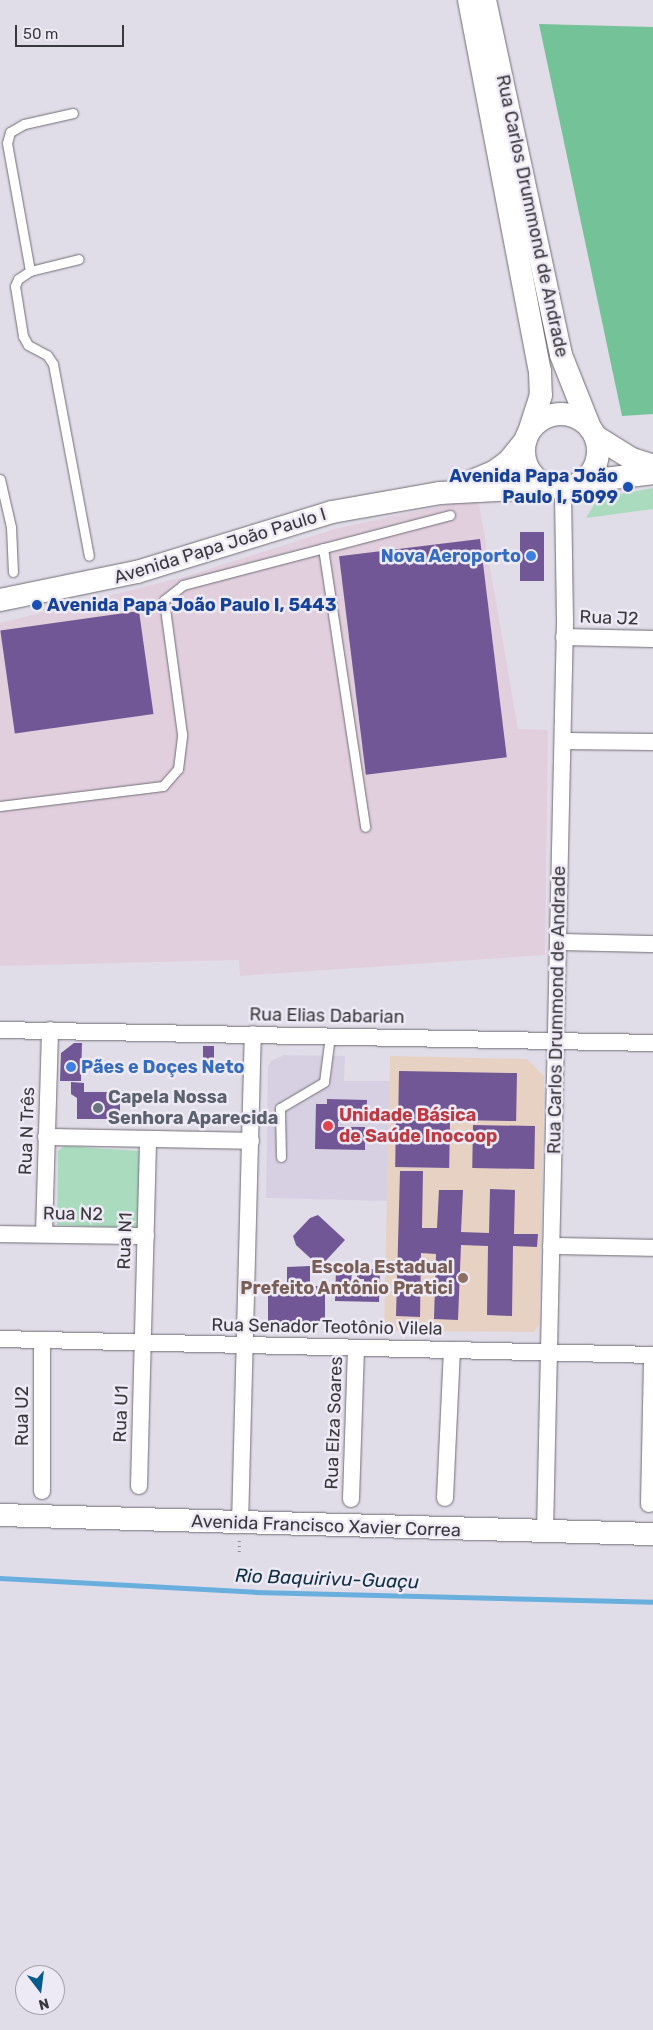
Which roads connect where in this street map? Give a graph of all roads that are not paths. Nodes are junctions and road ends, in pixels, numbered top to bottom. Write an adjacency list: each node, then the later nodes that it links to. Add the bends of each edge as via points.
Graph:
1 (469, 0): 7 (street, Rua Carlos Drummond de Andrade, via 540,371 540,395)
2 (485, 0): 6 (street, Rua Carlos Drummond de Andrade, via 562,355)
3 (73, 114): 5 (lane, via 24,124 10,132 7,142)
4 (79, 259): 5 (lane)
5 (30, 271): 15 (lane, via 18,279 15,286 23,336 28,345 47,356 53,364)
6 (593, 432): 7 (street, via 576,417 559,414 542,419); 8 (street, via 632,459); 11 (street, via 596,462)
7 (528, 436): 11 (street, via 524,458 532,474); 12 (street, Avenida Papa João Paulo I, via 508,462 494,472)
8 (653, 466)
9 (653, 473): 11 (street, Avenida Papa João Paulo I)
10 (0, 479): 16 (lane, via 11,527)
11 (566, 486): 12 (street, Avenida Papa João Paulo I); 18 (street, Rua Carlos Drummond de Andrade)
12 (440, 493): 17 (street, Avenida Papa João Paulo I, via 332,512 137,572)
13 (450, 515): 14 (lane)
14 (323, 548): 22 (lane, via 183,585 164,600 182,734 178,769 163,786); 23 (lane)
15 (89, 556)
16 (13, 572)
17 (0, 600)
18 (564, 637): 19 (street, Rua J2); 20 (street, Rua Carlos Drummond de Andrade)
19 (653, 640)
20 (563, 741): 21 (street); 24 (street, Rua Carlos Drummond de Andrade)
21 (653, 742)
22 (0, 806)
23 (365, 827)
24 (558, 942): 25 (street); 30 (street, Rua Carlos Drummond de Andrade)
25 (653, 944)
26 (0, 1030): 27 (street, Rua Elias Dabarian)
27 (50, 1030): 28 (street, Rua Elias Dabarian); 32 (street, Rua N Três)
28 (253, 1034): 29 (street, Rua Elias Dabarian); 34 (street)
29 (330, 1036): 30 (street, Rua Elias Dabarian); 35 (lane, via 324,1082 280,1108)
30 (556, 1041): 31 (street, Rua Elias Dabarian); 39 (street, Rua Carlos Drummond de Andrade)
31 (653, 1043)
32 (46, 1137): 33 (street); 37 (street, Rua N Três)
33 (148, 1139): 34 (street); 38 (street, Rua N1)
34 (251, 1141): 44 (street)
35 (281, 1157)
36 (0, 1234): 37 (street, Rua N2)
37 (44, 1234): 38 (street, Rua N2)
38 (146, 1236): 43 (street, Rua N1)
39 (551, 1246): 40 (street); 47 (street, Rua Carlos Drummond de Andrade)
40 (653, 1248)
41 (0, 1340): 42 (street, Rua Senador Teotônio Vilela)
42 (42, 1341): 43 (street, Rua Senador Teotônio Vilela); 50 (street, Rua U2)
43 (143, 1343): 44 (street, Rua Senador Teotônio Vilela); 49 (street, Rua U1)
44 (247, 1346): 45 (street, Rua Senador Teotônio Vilela); 55 (street)
45 (356, 1348): 46 (street, Rua Senador Teotônio Vilela); 52 (street, Rua Elza Soares)
46 (452, 1350): 47 (street, Rua Senador Teotônio Vilela); 51 (street)
47 (548, 1352): 48 (street, Rua Senador Teotônio Vilela); 56 (street, Rua Carlos Drummond de Andrade)
48 (653, 1355): 53 (street)
49 (139, 1486)
50 (42, 1491)
51 (445, 1498)
52 (351, 1499)
53 (650, 1504)
54 (0, 1515): 55 (street, Avenida Francisco Xavier Correa)
55 (240, 1524): 56 (street, Avenida Francisco Xavier Correa)
56 (545, 1532): 57 (street, Avenida Francisco Xavier Correa)
57 (653, 1534)

